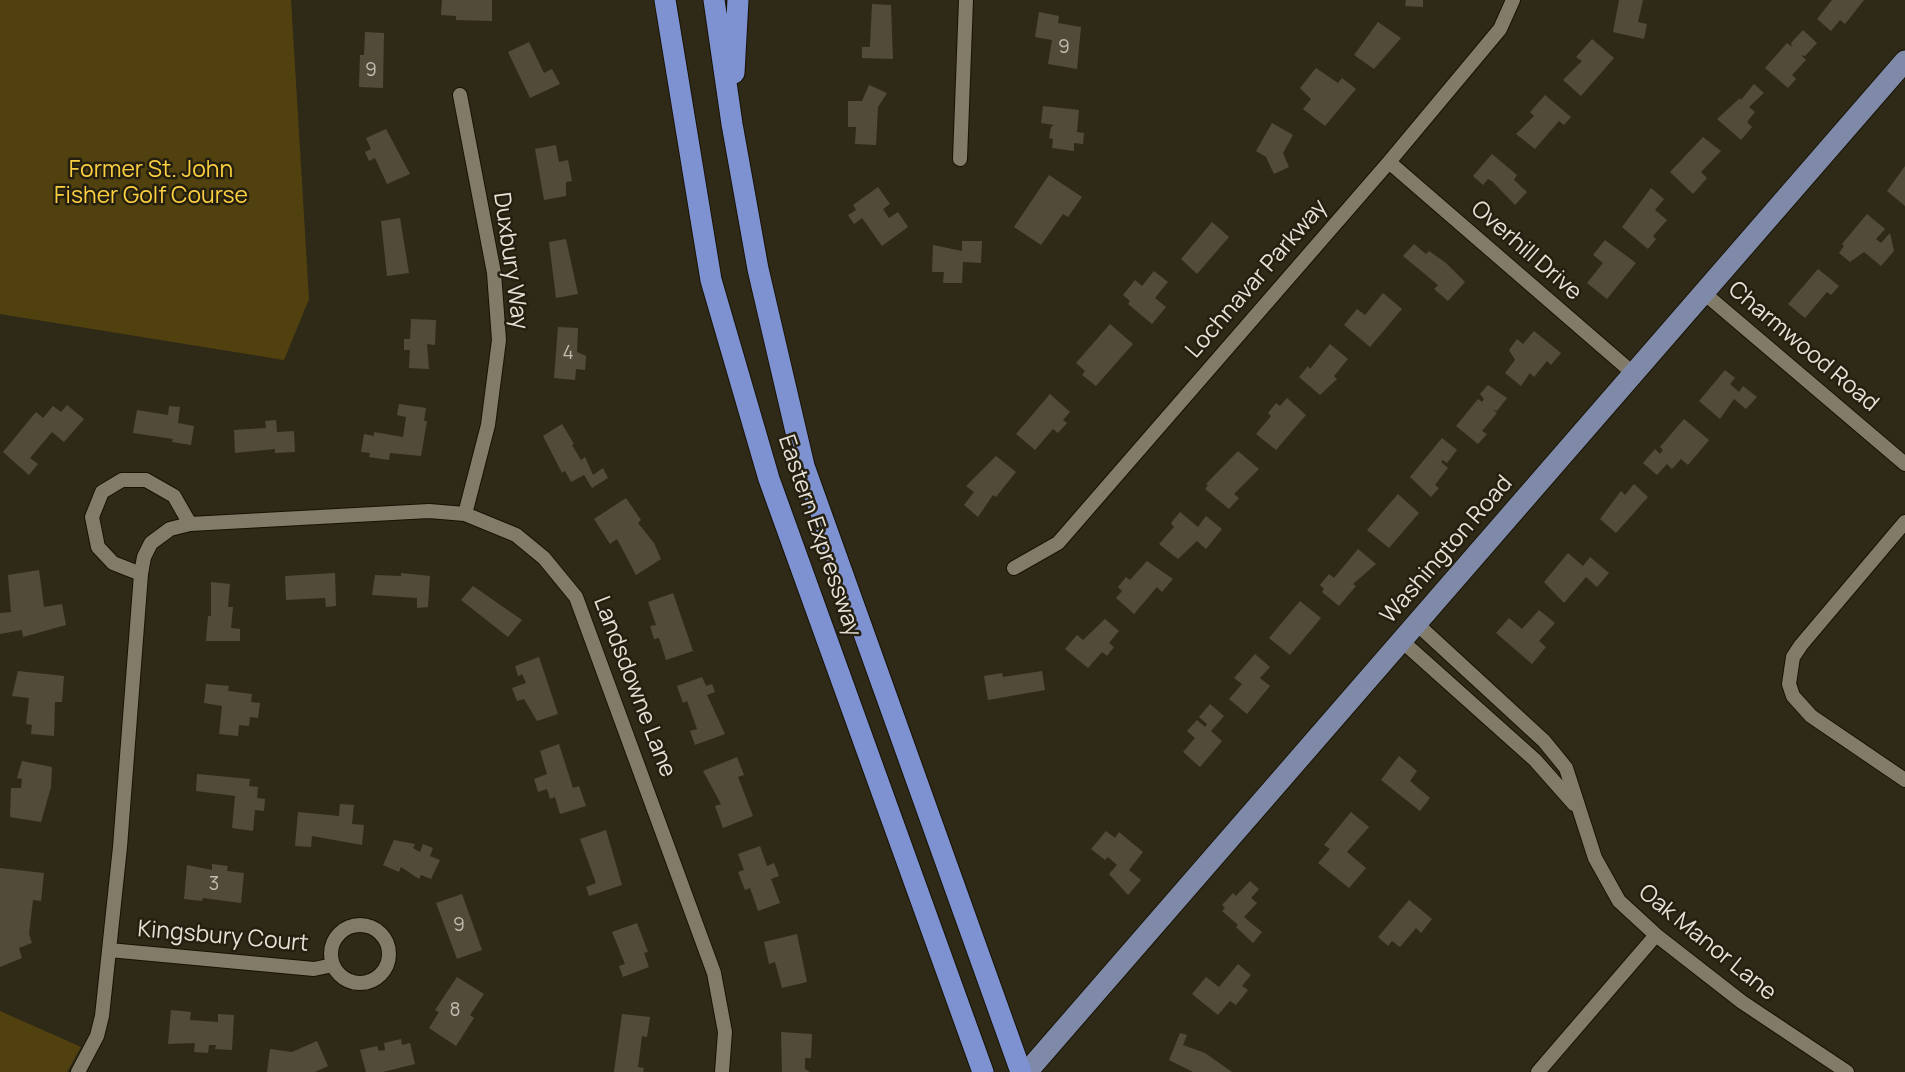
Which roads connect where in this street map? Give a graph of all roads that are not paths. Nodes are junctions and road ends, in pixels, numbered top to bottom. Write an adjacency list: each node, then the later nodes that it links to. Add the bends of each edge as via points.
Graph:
1 (715, 0): 8 (highway, Eastern Expressway)
2 (738, 0): 8 (highway)
3 (966, 0): 9 (street)
4 (1513, 0): 10 (street, Lochnavar Parkway, via 1500,29)
5 (664, 5): 28 (highway, Eastern Expressway, via 711,280 769,479)
6 (1905, 61): 11 (main road, Washington Road)
7 (460, 95): 14 (street, Duxbury Way, via 494,273 499,340 488,425)
8 (732, 124): 29 (highway, Eastern Expressway, via 758,269 804,466)
9 (960, 159)
10 (1390, 162): 12 (street, Overhill Drive); 17 (street, Lochnavar Parkway, via 1058,543)
11 (1704, 293): 12 (main road, Washington Road); 13 (street, Charmwood Road)
12 (1634, 374): 19 (main road, Washington Road)
13 (1905, 464)
14 (465, 514): 16 (street, Landsdowne Lane, via 429,511); 27 (street, Landsdowne Lane, via 500,527 530,546 556,570 583,611 714,973 725,1032)
15 (1905, 522): 21 (street, via 1801,645 1793,657 1788,684 1811,716)
16 (190, 524): 18 (street, Landsdowne Lane, via 156,538 144,557); 18 (street, via 174,496 146,480 122,480 103,492 92,517 98,547 113,563)
17 (1014, 568)
18 (141, 574): 24 (street, Landsdowne Lane)
19 (1418, 625): 20 (main road, Washington Road); 22 (street, Oak Manor Lane, via 1544,741 1566,768)
20 (1403, 642): 22 (street, Oak Manor Lane, via 1535,760); 30 (main road, Washington Road)
21 (1905, 780)
22 (1582, 814): 23 (street, Oak Manor Lane, via 1603,876 1619,901)
23 (1656, 935): 31 (street); 32 (street, Oak Manor Lane, via 1742,1002)
24 (109, 950): 25 (street, Kingsbury Court, via 314,968); 26 (street, Landsdowne Lane, via 97,1036)
25 (333, 965): 25 (street, Kingsbury Court, via 335,938 350,926 369,925 388,944 388,964 375,980 346,980)
26 (78, 1072)
27 (722, 1072)
28 (983, 1072)
29 (1021, 1072)
30 (1027, 1072)
31 (1538, 1072)
32 (1847, 1072)

